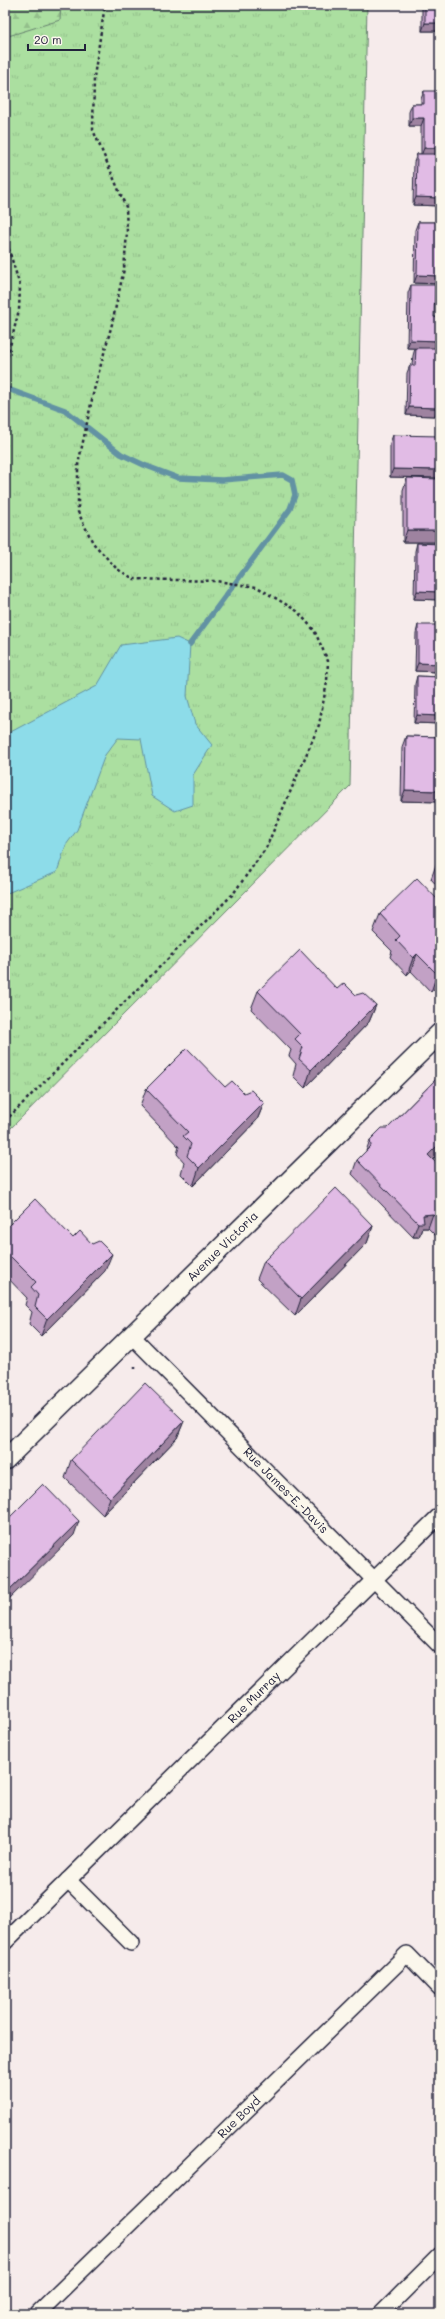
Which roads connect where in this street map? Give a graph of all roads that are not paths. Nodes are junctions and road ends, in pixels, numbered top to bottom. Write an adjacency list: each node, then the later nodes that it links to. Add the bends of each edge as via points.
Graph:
1 (440, 1033): 2 (street, Avenue Victoria)
2 (132, 1336): 3 (street, Avenue Victoria); 5 (street, Rue James-E.-Davis)
3 (5, 1460)
4 (440, 1515): 5 (street, Rue Murray)
5 (374, 1579): 6 (street, Rue James-E.-Davis); 7 (street, Rue Murray)
6 (440, 1646)
7 (68, 1880): 8 (street, Rue Murray); 9 (street)
8 (5, 1942)
9 (131, 1943)
10 (440, 1988): 12 (street, Rue Boyd, via 407,1954)
11 (440, 2255): 13 (street)
12 (37, 2314)
13 (381, 2314)

